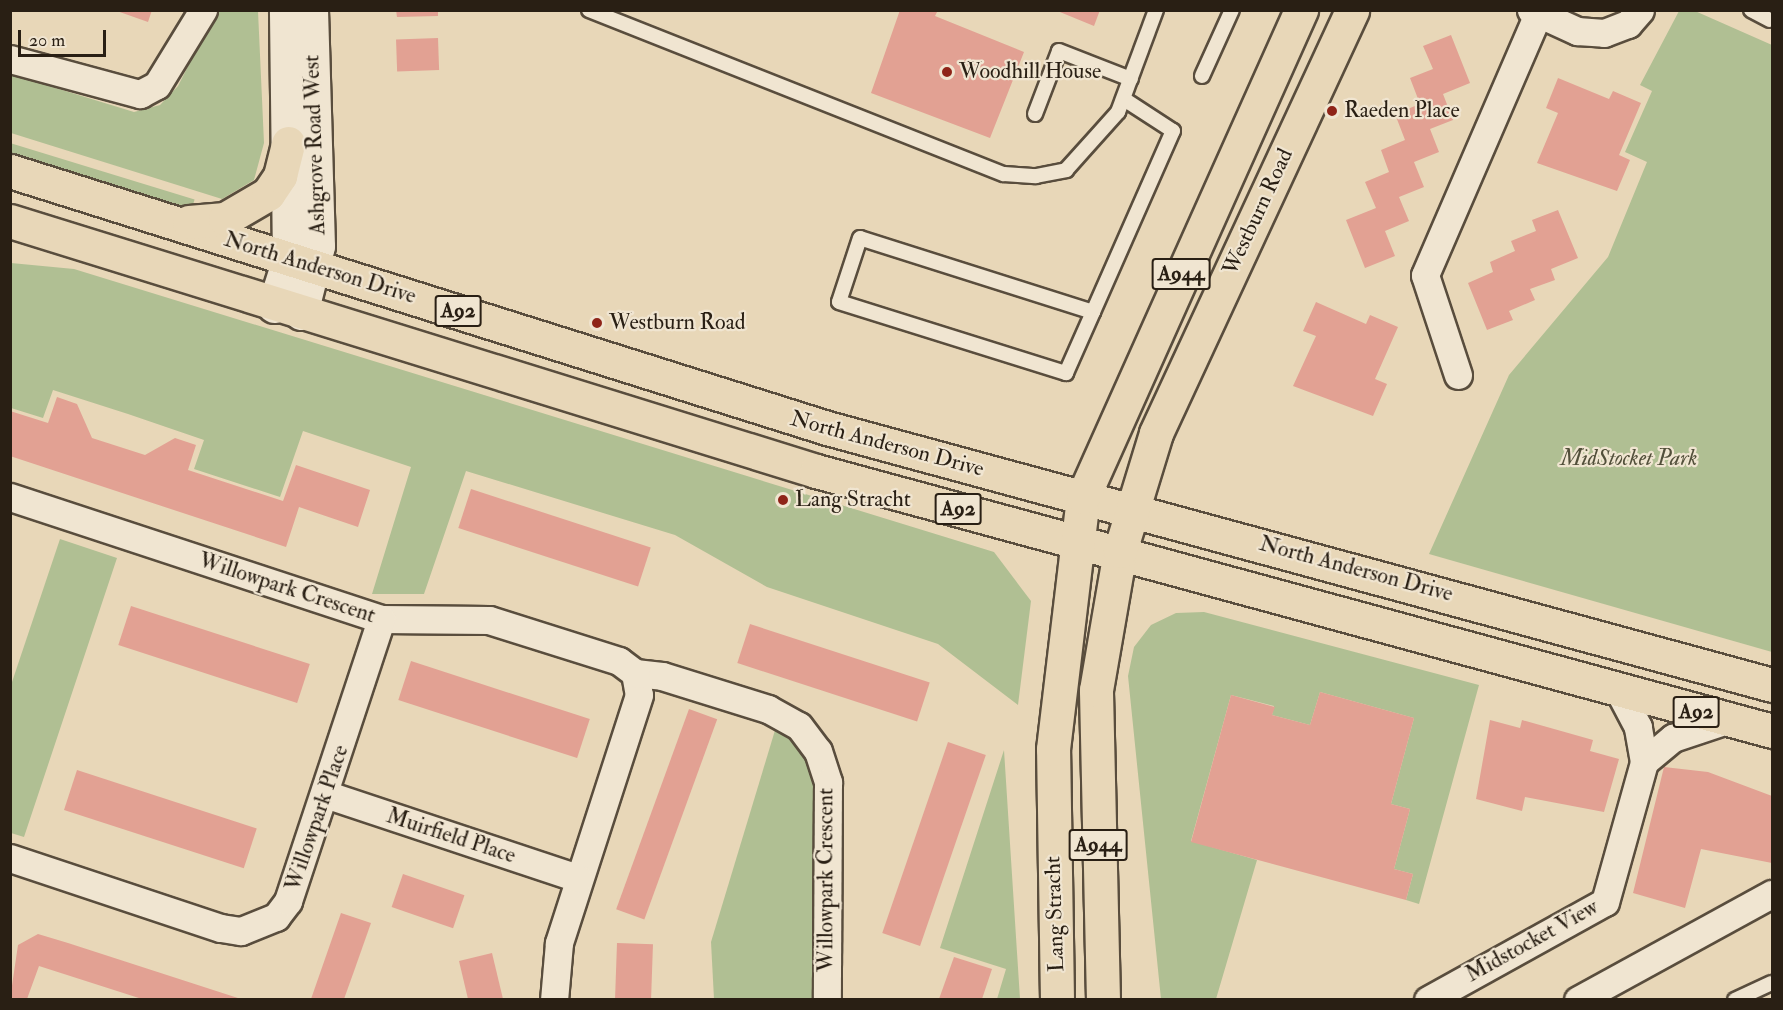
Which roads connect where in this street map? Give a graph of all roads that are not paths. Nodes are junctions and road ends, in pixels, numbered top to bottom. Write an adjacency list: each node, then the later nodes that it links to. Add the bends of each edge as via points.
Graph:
1 (203, 10): 13 (street, via 157,85 140,94 119,92)
2 (286, 10): 18 (street, Ashgrove Road West)
3 (311, 10): 22 (street, Ashgrove Road West)
4 (589, 10): 16 (lane, via 1005,174 1036,176 1066,170 1097,138)
5 (1156, 10): 15 (lane)
6 (1232, 10): 14 (lane)
7 (1301, 10): 27 (main road, Westburn Road / A944)
8 (1352, 10): 28 (main road, Westburn Road / A944, via 1156,433)
9 (1640, 10): 11 (street, via 1628,24 1604,33 1577,31)
10 (1751, 10): 12 (lane)
11 (1534, 12): 25 (street, via 1425,275)
12 (1770, 20)
13 (10, 59)
14 (1202, 76)
15 (1131, 79): 16 (lane); 17 (lane, via 1059,51)
16 (1124, 99): 24 (lane, via 1173,131)
17 (1035, 114)
18 (288, 144): 20 (main road, via 274,185 244,210 195,224); 22 (street, Ashgrove Road West)
19 (10, 171): 20 (main road, North Anderson Drive / A92)
20 (143, 212): 22 (main road, North Anderson Drive / A92)
21 (10, 220): 23 (main road, North Anderson Drive / A92)
22 (303, 263): 23 (street, Ashgrove Road West); 27 (main road, North Anderson Drive / A92, via 734,401)
23 (287, 309): 29 (main road, North Anderson Drive / A92, via 816,471)
24 (1093, 312): 24 (lane, via 1066,373 839,302 860,238)
25 (1458, 375)
26 (10, 497): 31 (street, Willowpark Crescent)
27 (1083, 497): 28 (main road, North Anderson Drive / A92); 29 (main road, Westburn Road / A944)
28 (1131, 509): 30 (main road, Westburn Road / A944); 33 (main road, North Anderson Drive / A92)
29 (1074, 541): 30 (main road, North Anderson Drive / A92); 45 (main road, Lang Stracht / A944, via 1053,749)
30 (1120, 551): 34 (main road, North Anderson Drive / A92); 46 (main road, Lang Stracht / A944, via 1096,690)
31 (381, 619): 32 (street, Willowpark Crescent, via 489,620 618,661); 38 (street, Willowpark Place)
32 (635, 673): 40 (street, via 639,694); 44 (street, Willowpark Crescent, via 662,676 768,709 799,726 818,751 828,782)
33 (1773, 685)
34 (1619, 691): 35 (main road, North Anderson Drive / A92); 37 (street, Midstocket View, via 1638,727)
35 (1727, 720): 36 (main road, North Anderson Drive / A92); 37 (street, via 1673,738)
36 (1773, 731)
37 (1644, 762): 47 (street, Midstocket View, via 1605,902)
38 (325, 794): 39 (street, Willowpark Place, via 288,901 276,917 241,931); 40 (street, Muirfield Place)
39 (10, 858)
40 (578, 878): 43 (street, via 559,943)
41 (1773, 894): 48 (street)
42 (1771, 983): 49 (lane)
43 (554, 999)
44 (827, 999)
45 (1057, 999)
46 (1103, 999)
47 (1428, 999)
48 (1578, 999)
49 (1735, 999)

